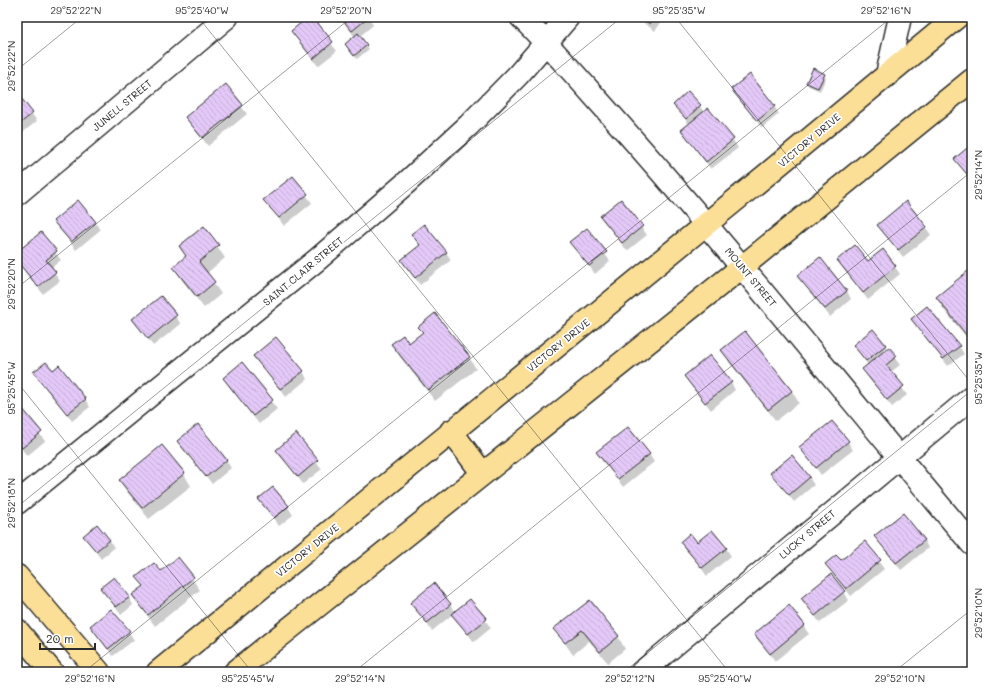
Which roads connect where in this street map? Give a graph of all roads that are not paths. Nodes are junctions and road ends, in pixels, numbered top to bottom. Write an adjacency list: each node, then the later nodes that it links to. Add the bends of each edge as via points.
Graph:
1 (227, 17): 9 (street, JUNELL STREET)
2 (521, 17): 6 (street, MOUNT STREET)
3 (568, 17): 6 (street, SAINT CLAIR STREET)
4 (900, 17): 7 (street)
5 (957, 17): 7 (main road, VICTORY DRIVE)
6 (546, 42): 10 (street, MOUNT STREET); 16 (street, SAINT CLAIR STREET, via 475,120 406,183 318,259)
7 (886, 75): 10 (main road, VICTORY DRIVE)
8 (972, 80): 11 (main road)
9 (17, 194)
10 (706, 223): 11 (street, MOUNT STREET); 13 (main road, VICTORY DRIVE)
11 (742, 267): 14 (street, MOUNT STREET); 15 (main road)
12 (972, 397): 14 (street, LUCKY STREET)
13 (451, 431): 15 (main road); 22 (main road, VICTORY DRIVE)
14 (898, 458): 17 (street, MOUNT STREET); 24 (street, LUCKY STREET)
15 (483, 474): 23 (main road)
16 (17, 504)
17 (972, 544)
18 (17, 576): 21 (main road)
19 (17, 630): 20 (main road)
20 (45, 670)
21 (99, 672)
22 (158, 672)
23 (235, 672)
24 (642, 672)

